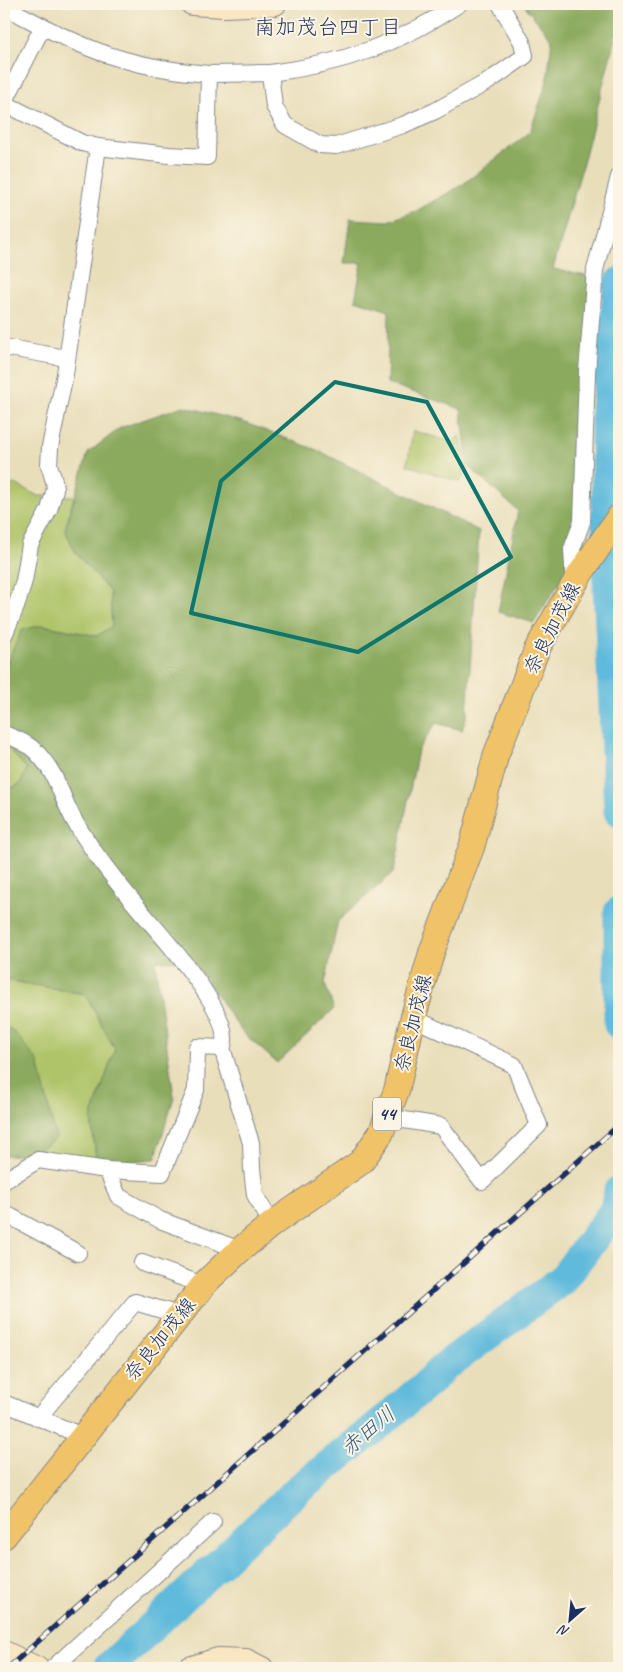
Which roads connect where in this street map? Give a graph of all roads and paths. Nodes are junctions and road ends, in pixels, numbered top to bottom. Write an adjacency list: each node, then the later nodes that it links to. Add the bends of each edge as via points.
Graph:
1 (192, 4): 2 (street)
2 (275, 4)
3 (460, 4): 7 (street, via 406,36 377,48 322,65)
4 (500, 4): 7 (street, via 522,42 524,56 462,97 403,125 370,136 336,146 320,145 285,125 274,106)
5 (4, 6): 6 (street)
6 (43, 26): 8 (street, via 72,41 132,62); 9 (street)
7 (270, 73): 8 (street)
8 (209, 74): 10 (street, via 207,157)
9 (4, 103): 10 (street, via 82,143)
10 (98, 147): 13 (street)
11 (619, 177): 15 (street, via 595,270 587,372 582,522 572,549)
12 (4, 347): 13 (street)
13 (66, 358): 16 (street, via 50,447 49,465 55,489 49,510 30,545 24,581)
14 (619, 517): 15 (main road, 奈良加茂線 / 44)
15 (577, 579): 18 (main road, 奈良加茂線 / 44, via 537,648 496,755 472,846 432,951)
16 (4, 636)
17 (4, 734): 19 (street, via 27,744 40,755 75,822 208,996 225,1034)
18 (413, 1018): 20 (main road, 奈良加茂線 / 44, via 397,1089); 20 (street, via 514,1065 539,1125 482,1181 441,1126)
19 (222, 1048): 21 (street, via 197,1047 196,1090 162,1173); 24 (street, via 251,1143 255,1195)
20 (386, 1117): 24 (main road, 奈良加茂線 / 44, via 381,1133 361,1162)
21 (107, 1170): 22 (street, via 38,1160); 25 (street, via 118,1196 160,1220)
22 (4, 1181)
23 (4, 1213): 26 (street)
24 (272, 1224): 25 (main road, 奈良加茂線 / 44)
25 (240, 1250): 28 (main road, 奈良加茂線 / 44)
26 (78, 1253)
27 (142, 1263): 28 (street)
28 (203, 1285): 29 (main road, 奈良加茂線 / 44)
29 (179, 1315): 31 (street, via 135,1302); 32 (main road, 奈良加茂線 / 44)
30 (4, 1403): 31 (street)
31 (38, 1418): 32 (street)
32 (82, 1436): 34 (main road, 奈良加茂線 / 44)
33 (213, 1522): 37 (street)
34 (4, 1536)
35 (4, 1652): 36 (street)
36 (37, 1668)
37 (53, 1668)
38 (189, 1668): 39 (street, via 218,1659 246,1660)
39 (262, 1668)

